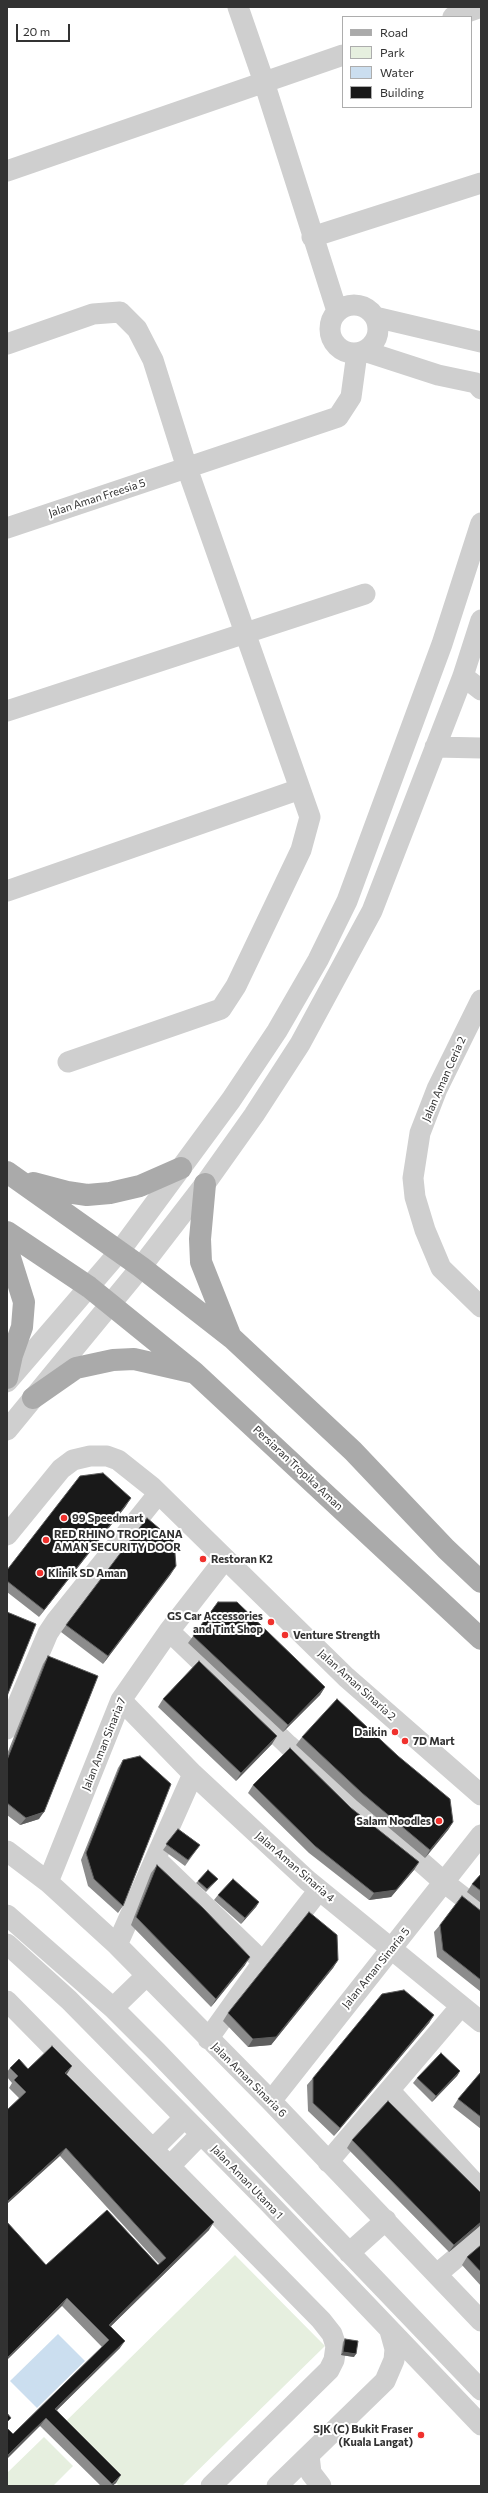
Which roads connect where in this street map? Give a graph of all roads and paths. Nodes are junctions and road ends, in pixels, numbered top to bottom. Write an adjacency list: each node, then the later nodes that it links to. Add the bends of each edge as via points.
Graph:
1 (238, 7): 5 (street)
2 (481, 7): 3 (street)
3 (456, 16)
4 (342, 55): 5 (street)
5 (264, 82): 6 (street); 8 (street)
6 (7, 171)
7 (481, 183): 8 (street)
8 (312, 237): 9 (street)
9 (337, 311): 10 (street, via 350,305 358,305 365,307); 13 (street, via 330,324 332,339 342,350)
10 (375, 317): 11 (street); 13 (street, via 378,324 375,340)
11 (481, 342)
12 (7, 344): 15 (street, via 93,314 120,312 137,329 153,360)
13 (360, 352): 14 (street, via 476,384); 15 (street, Jalan Aman Freesia 5, via 351,397 338,417)
14 (481, 389)
15 (187, 468): 17 (street, Jalan Aman Freesia 5); 20 (street)
16 (481, 522): 30 (street, via 442,644 347,901 318,960 277,1031)
17 (7, 528)
18 (365, 594): 20 (street)
19 (481, 620): 21 (street)
20 (245, 633): 23 (street); 26 (street)
21 (462, 676): 22 (street); 24 (street)
22 (481, 690)
23 (7, 712)
24 (435, 747): 25 (street); 32 (street, via 372,911 340,974 300,1044)
25 (481, 748)
26 (300, 789): 27 (street); 29 (street, via 310,817 301,850 236,986 221,1010)
27 (7, 891)
28 (481, 1000): 39 (street, Jalan Aman Ceria 2, via 437,1089 420,1133 413,1178 415,1197 425,1230 441,1268)
29 (68, 1062)
30 (181, 1168): 31 (main road, via 123,1191 87,1195 51,1189); 35 (street)
31 (10, 1174): 35 (main road)
32 (205, 1184): 36 (street); 40 (main road, via 200,1239 201,1262)
33 (7, 1232): 37 (main road, Persiaran Tropika Aman)
34 (7, 1248): 42 (main road, via 24,1302 22,1326)
35 (119, 1252): 36 (main road); 37 (street)
36 (141, 1267): 38 (street); 40 (main road)
37 (89, 1287): 38 (main road, Persiaran Tropika Aman); 43 (street)
38 (110, 1304): 41 (main road, Persiaran Tropika Aman); 44 (street)
39 (481, 1307)
40 (232, 1338): 49 (main road, via 353,1450 446,1549)
41 (194, 1372): 44 (main road, via 134,1359 113,1360 76,1368); 51 (main road, Persiaran Tropika Aman)
42 (7, 1378)
43 (7, 1382)
44 (33, 1398): 45 (street)
45 (7, 1430)
46 (155, 1491): 47 (street, Jalan Aman Sinaria 2, via 130,1468 107,1456 73,1460 61,1469); 48 (street, Jalan Aman Sinaria 2); 53 (street, via 56,1621)
47 (7, 1535)
48 (224, 1559): 50 (street, Jalan Aman Sinaria 7); 55 (street, Jalan Aman Sinaria 2, via 346,1677)
49 (481, 1582)
50 (169, 1631): 52 (street, Jalan Aman Sinaria 7); 60 (street, via 288,1745)
51 (481, 1639)
52 (121, 1700): 54 (street, Jalan Aman Sinaria 4); 59 (street, Jalan Aman Sinaria 7)
53 (7, 1730)
54 (193, 1774): 58 (street); 61 (street, Jalan Aman Sinaria 4)
55 (481, 1796)
56 (481, 1835): 60 (street, Jalan Aman Sinaria 5)
57 (7, 1851): 59 (street, Jalan Aman Sinaria 6)
58 (156, 1859): 65 (street); 67 (street)
59 (48, 1882): 65 (street, Jalan Aman Sinaria 6)
60 (445, 1883): 62 (street); 66 (street, Jalan Aman Sinaria 5)
61 (319, 1890): 66 (street, Jalan Aman Sinaria 4); 67 (street)
62 (481, 1911)
63 (7, 1915): 72 (street)
64 (7, 1944): 69 (street, Jalan Aman Utama 1)
65 (117, 1945): 68 (street, Jalan Aman Sinaria 6)
66 (391, 1949): 71 (street, Jalan Aman Sinaria 4); 77 (street, Jalan Aman Sinaria 5)
67 (263, 1962): 74 (street)
68 (146, 1976): 72 (street); 74 (street, Jalan Aman Sinaria 6)
69 (69, 2000): 72 (street); 75 (street, Jalan Aman Utama 1)
70 (7, 2001): 80 (street)
71 (461, 2006): 73 (street, Jalan Aman Sinaria 4); 76 (street)
72 (113, 2008): 75 (street); 86 (street)
73 (481, 2022)
74 (208, 2039): 77 (street, Jalan Aman Sinaria 6)
75 (114, 2046): 78 (street, Jalan Aman Utama 1)
76 (390, 2091): 81 (street); 83 (street)
77 (271, 2101): 81 (street, Jalan Aman Sinaria 6)
78 (184, 2118): 79 (street, Jalan Aman Utama 1); 80 (street)
79 (201, 2134): 82 (street); 89 (street, Jalan Aman Utama 1)
80 (152, 2150): 82 (street)
81 (328, 2162): 84 (street, Jalan Aman Sinaria 6)
82 (168, 2167): 93 (street, via 321,2320 332,2334 336,2346 329,2370)
83 (481, 2190)
84 (386, 2220): 86 (street); 87 (street, Jalan Aman Sinaria 6)
85 (481, 2237): 87 (street)
86 (349, 2253): 90 (street)
87 (437, 2274): 88 (street, Jalan Aman Sinaria 6)
88 (481, 2321)
89 (390, 2331): 91 (street, Jalan Aman Utama 1); 92 (street, via 395,2349 394,2360 385,2381)
90 (481, 2390)
91 (481, 2425)
92 (309, 2455): 94 (street); 95 (street, via 311,2473)
93 (211, 2486)
94 (277, 2486)
95 (320, 2486)

